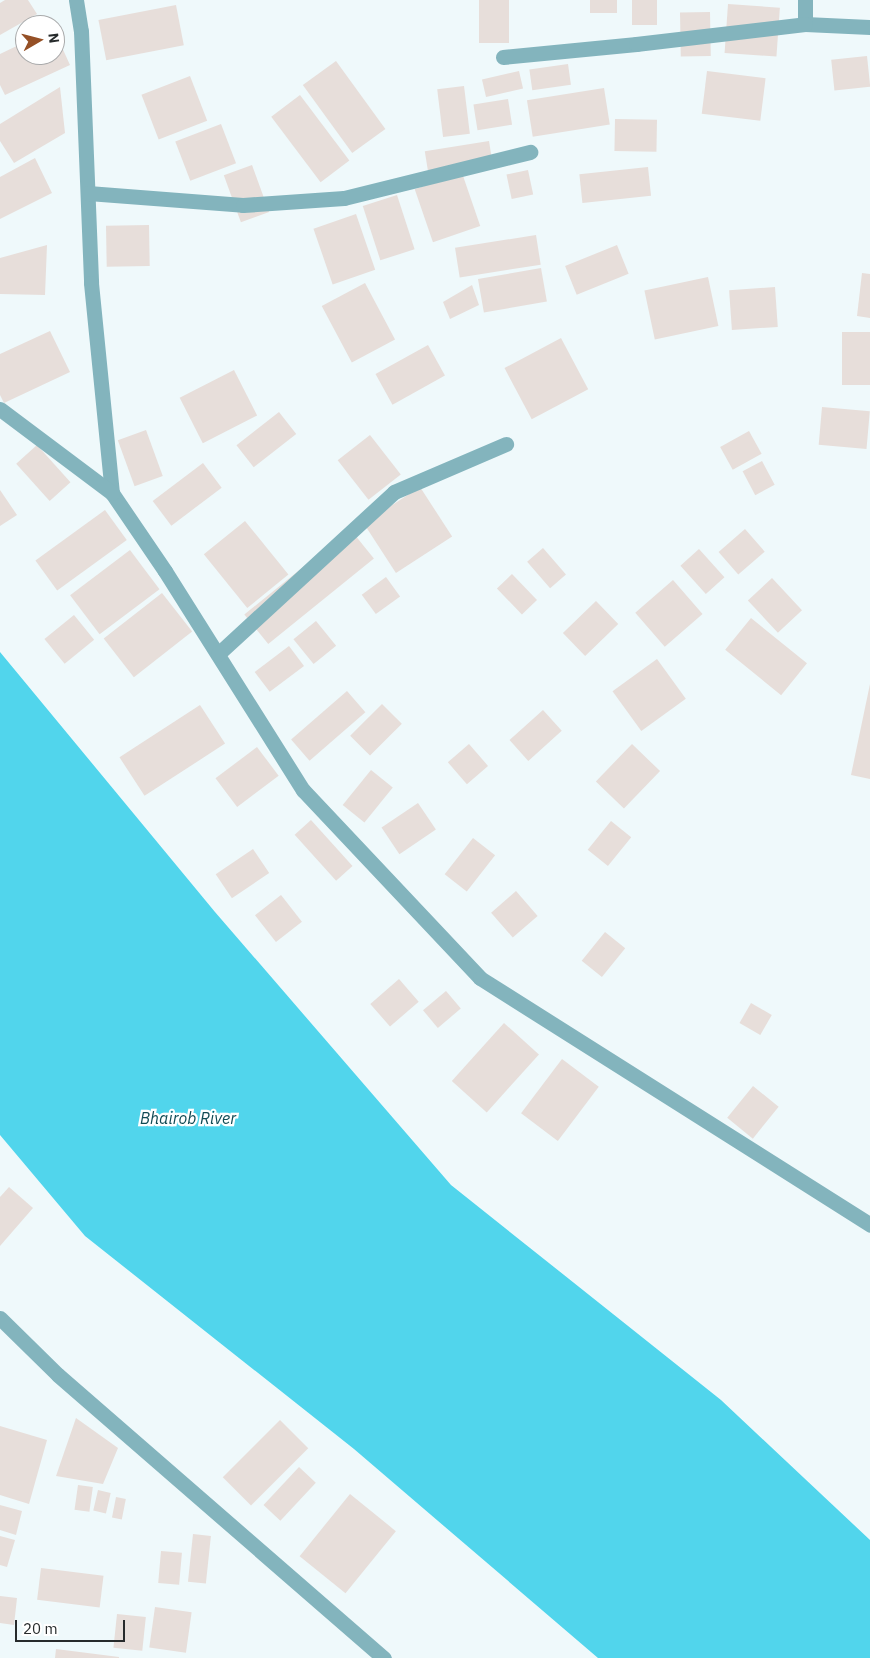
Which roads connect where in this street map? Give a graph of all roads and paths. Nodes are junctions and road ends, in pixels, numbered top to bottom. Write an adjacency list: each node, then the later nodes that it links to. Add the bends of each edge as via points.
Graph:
1 (76, 0): 7 (street, via 82,31)
2 (805, 0): 3 (street)
3 (805, 24): 4 (street); 5 (street)
4 (870, 27)
5 (503, 57)
6 (530, 152): 7 (street, via 344,198 243,205)
7 (88, 193): 10 (street, via 91,283)
8 (0, 409): 10 (street)
9 (506, 444): 11 (street, via 394,492)
10 (112, 493): 11 (street)
11 (218, 654): 12 (street, via 303,790 480,978)
12 (870, 1225)
13 (0, 1318): 14 (street, via 58,1375)
14 (384, 1658)

